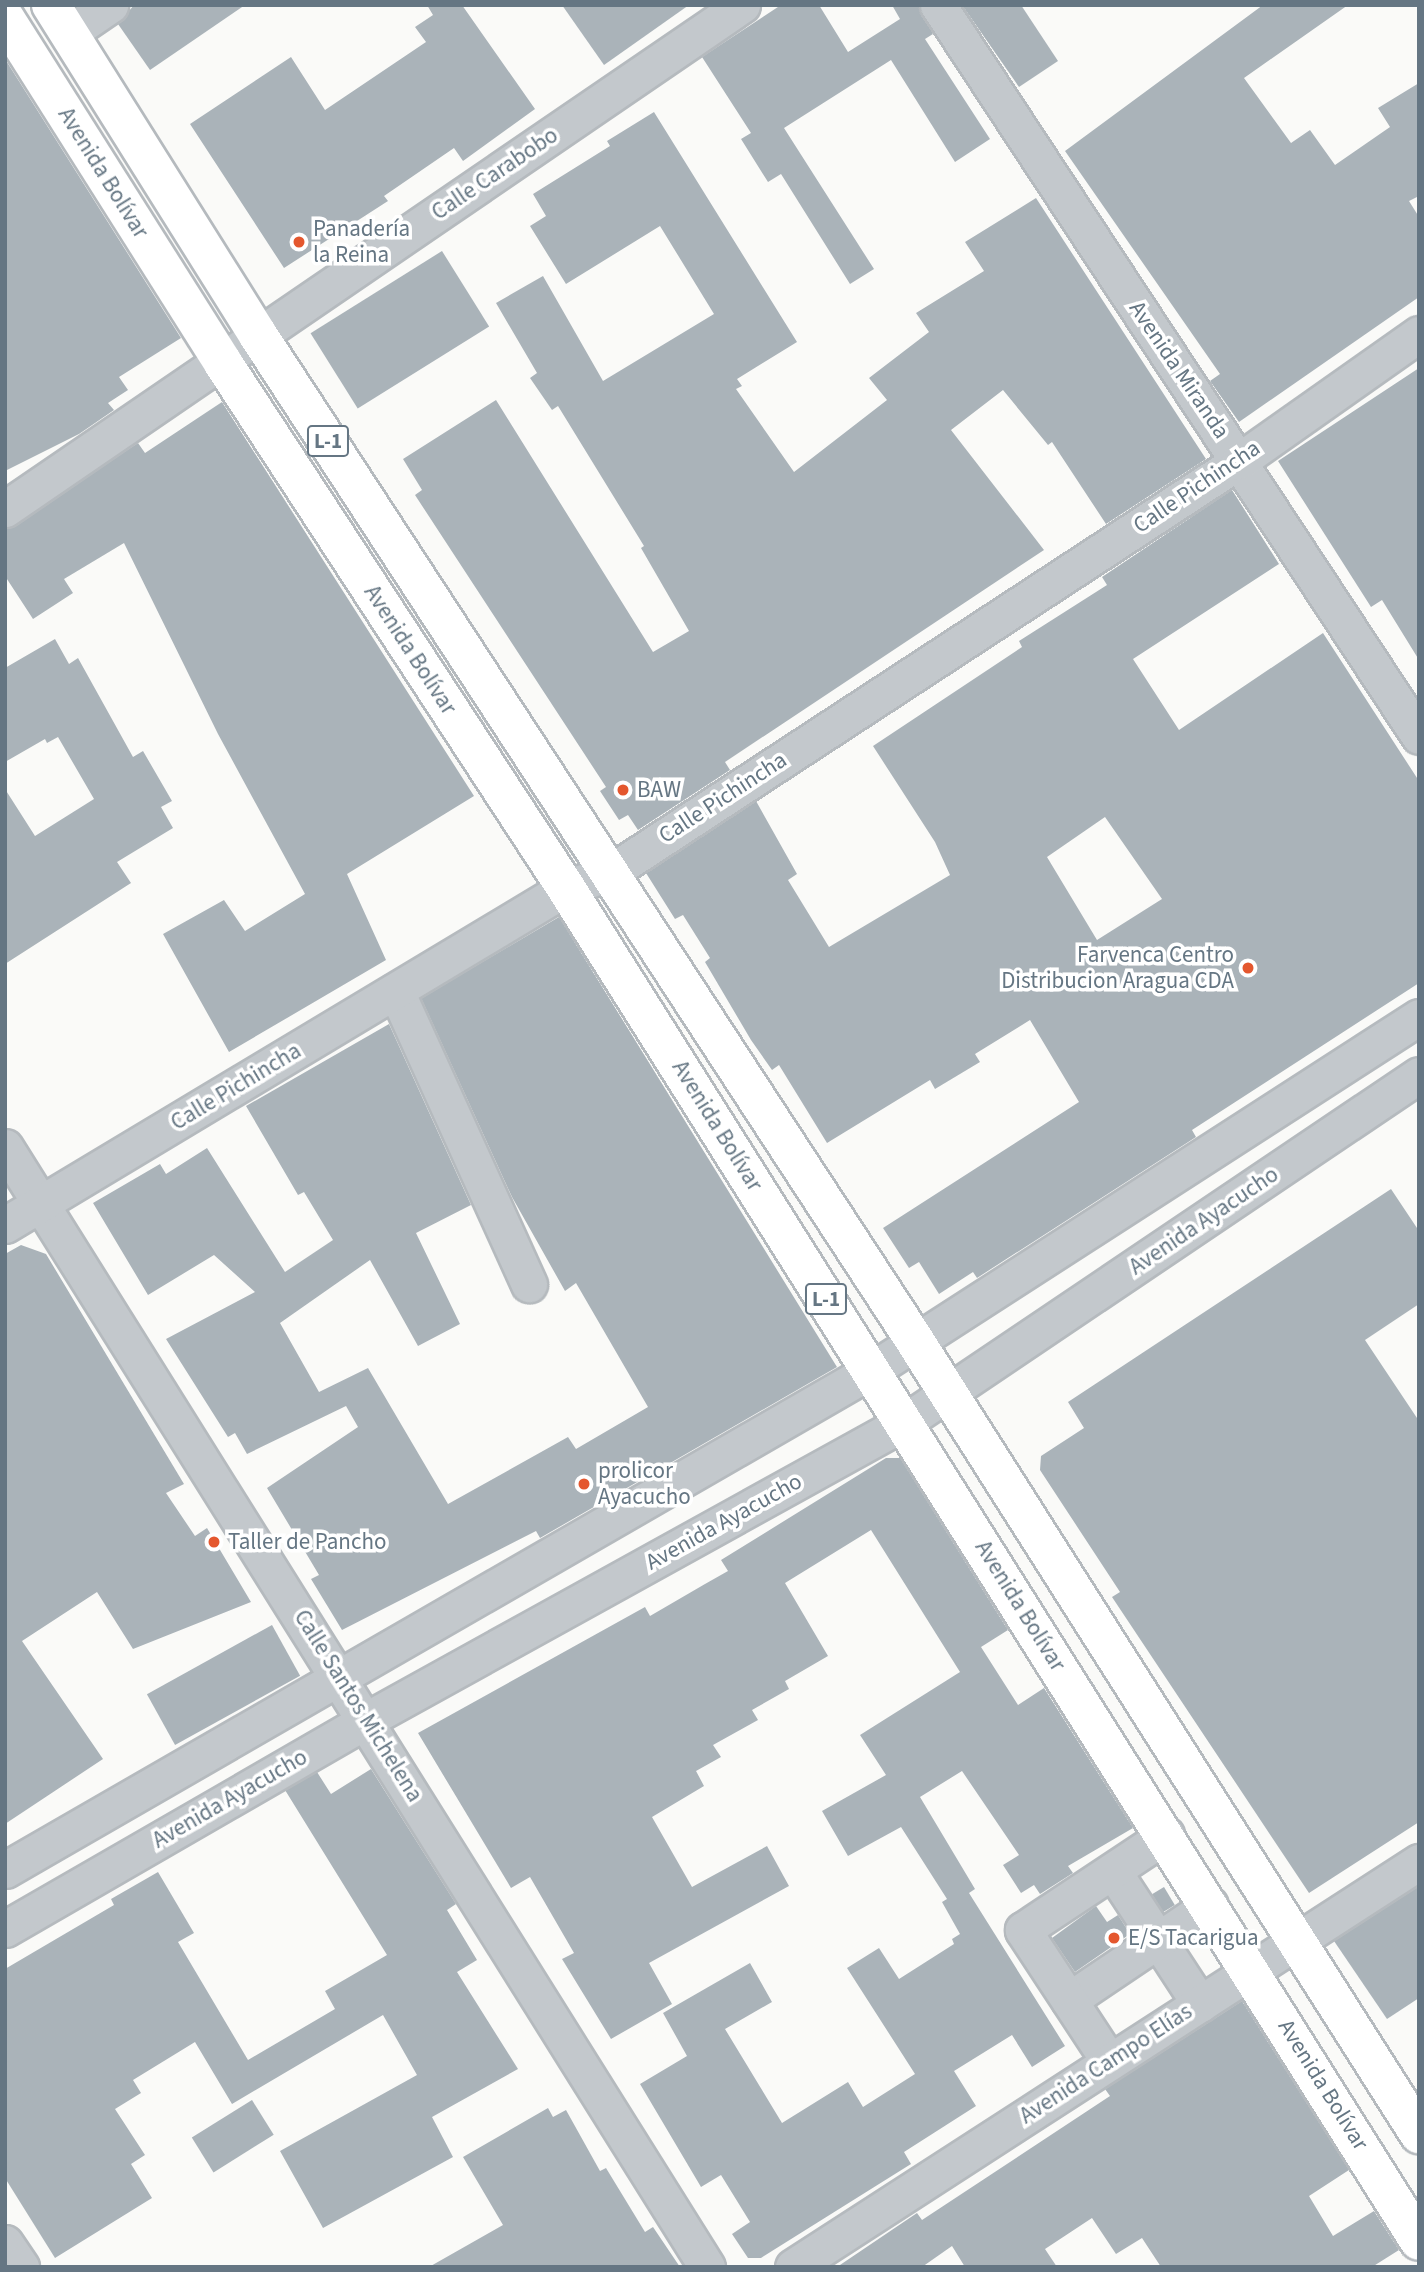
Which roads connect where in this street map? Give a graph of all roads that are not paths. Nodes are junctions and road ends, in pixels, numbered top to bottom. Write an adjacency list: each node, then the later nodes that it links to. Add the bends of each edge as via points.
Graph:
1 (110, 5): 5 (street)
2 (742, 5): 7 (street, Calle Carabobo)
3 (938, 5): 9 (street, Avenida Miranda)
4 (5, 18): 8 (main road, Avenida Bolívar / L-1)
5 (60, 19): 7 (main road, Avenida Bolívar / L-1)
6 (1419, 334): 9 (street, Calle Pichincha)
7 (258, 335): 8 (street, Calle Carabobo); 12 (main road, Avenida Bolívar / L-1)
8 (223, 363): 10 (street, Calle Carabobo); 13 (main road, Avenida Bolívar / L-1)
9 (1239, 461): 11 (street, Avenida Miranda); 12 (street, Calle Pichincha)
10 (5, 509)
11 (1419, 736)
12 (611, 872): 13 (street, Calle Pichincha); 21 (main road, Avenida Bolívar / L-1)
13 (566, 888): 14 (street, Calle Pichincha); 22 (main road, Avenida Bolívar / L-1)
14 (396, 991): 18 (street, Calle Pichincha); 20 (street)
15 (1419, 1017): 21 (street)
16 (1419, 1075): 23 (street, Avenida Ayacucho)
17 (5, 1147): 18 (street, Calle Santos Michelena)
18 (41, 1204): 19 (street, Calle Pichincha); 25 (street, Calle Santos Michelena)
19 (5, 1225)
20 (529, 1284)
21 (915, 1341): 22 (street); 23 (main road, Avenida Bolívar / L-1)
22 (872, 1370): 24 (main road, Avenida Bolívar / L-1); 25 (street)
23 (948, 1394): 24 (street, Avenida Ayacucho); 34 (main road, Avenida Bolívar / L-1)
24 (904, 1423): 26 (street, Avenida Ayacucho); 27 (main road, Avenida Bolívar / L-1)
25 (338, 1675): 26 (street, Calle Santos Michelena); 29 (street)
26 (368, 1719): 32 (street, Avenida Ayacucho); 43 (street, Calle Santos Michelena)
27 (1166, 1836): 30 (street); 31 (main road, Avenida Bolívar / L-1)
28 (1419, 1862): 34 (street, Avenida Campo Elías)
29 (5, 1870)
30 (1114, 1871): 33 (street); 36 (street, via 1023,1930)
31 (1210, 1905): 33 (street); 35 (main road, Avenida Bolívar / L-1)
32 (5, 1929)
33 (1158, 1940): 36 (street); 37 (street)
34 (1299, 1941): 35 (street, Avenida Campo Elías); 39 (main road, Avenida Bolívar / L-1)
35 (1252, 1971): 37 (street, Avenida Campo Elías); 40 (main road, Avenida Bolívar / L-1)
36 (1069, 2000): 38 (street)
37 (1200, 2004): 38 (street, Avenida Campo Elías)
38 (1109, 2062): 44 (street, Avenida Campo Elías)
39 (1419, 2134)
40 (1419, 2241)
41 (5, 2243): 42 (street)
42 (21, 2267)
43 (707, 2267)
44 (793, 2267)

